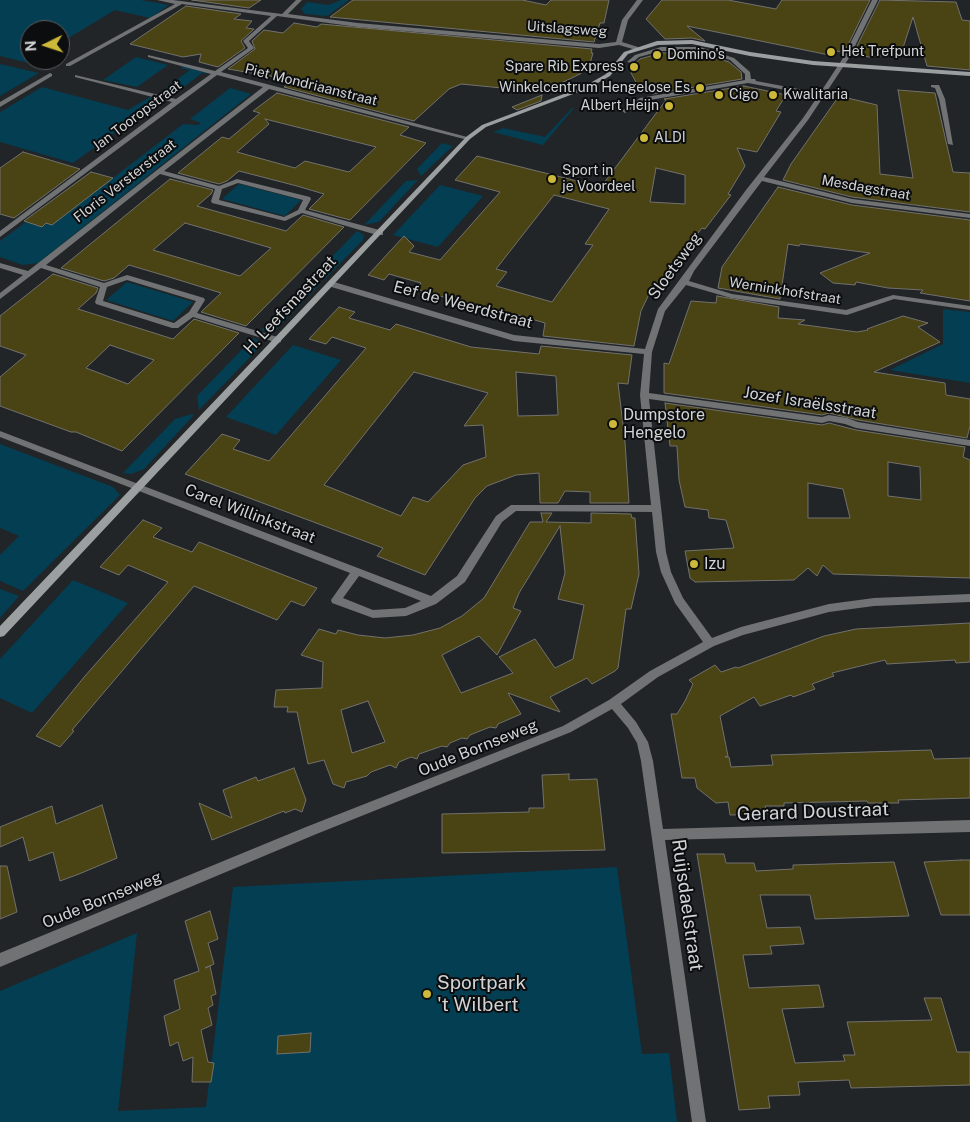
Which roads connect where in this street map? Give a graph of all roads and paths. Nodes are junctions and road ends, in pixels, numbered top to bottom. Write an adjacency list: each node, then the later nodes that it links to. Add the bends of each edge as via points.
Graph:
1 (160, 0): 5 (street, Uitslagsweg)
2 (299, 0): 7 (street)
3 (640, 0): 8 (street, via 625,20)
4 (875, 0): 13 (street, Sloetsweg)
5 (180, 4): 6 (street, Uitslagsweg); 12 (street)
6 (275, 15): 7 (street, Uitslagsweg); 14 (street, Jan Tooropstraat, via 246,41 251,48)
7 (283, 16): 8 (street, Uitslagsweg, via 599,46)
8 (619, 43): 9 (street, Uitslagsweg)
9 (636, 48): 13 (street, Uitslagsweg, via 657,43 692,42 786,60); 26 (street, H. Leefsmastraat, via 619,59 608,75 599,81 484,126)
10 (150, 56): 14 (street, Piet Mondriaanstraat, via 215,71)
11 (630, 62): 19 (street, via 637,56 661,49 700,49 732,59 748,73)
12 (70, 64)
13 (841, 65): 15 (street, Uitslagsweg); 22 (street, Sloetsweg)
14 (216, 74): 21 (street, Piet Mondriaanstraat); 23 (street, Jan Tooropstraat)
15 (970, 74)
16 (50, 75): 24 (street)
17 (77, 76): 23 (street)
18 (756, 79): 19 (street)
19 (748, 81): 22 (street); 25 (street, via 642,99)
20 (933, 86): 27 (street, via 937,86 942,99)
21 (267, 87): 26 (street, Piet Mondriaanstraat); 28 (street, Floris Versterstraat)
22 (822, 95): 29 (street, Sloetsweg)
23 (177, 101): 34 (street, Jan Tooropstraat)
24 (0, 105)
25 (625, 111)
26 (468, 138): 33 (street, H. Leefsmastraat)
27 (951, 144)
28 (159, 172): 30 (street); 36 (street, Floris Versterstraat)
29 (760, 178): 32 (street, Mesdagstraat, via 852,201); 38 (street, Sloetsweg)
30 (219, 188): 31 (street, via 237,181 306,199); 31 (street, via 214,201 285,219)
31 (301, 211): 33 (street)
32 (970, 216)
33 (380, 233): 39 (street, H. Leefsmastraat)
34 (0, 235)
35 (0, 265): 37 (street)
36 (39, 265): 37 (street, Floris Versterstraat); 40 (street)
37 (28, 274): 41 (street, Floris Versterstraat)
38 (684, 282): 42 (street, Werninkhofstraat, via 731,296 847,313 893,297); 45 (street, Sloetsweg, via 661,311)
39 (331, 284): 44 (street, H. Leefsmastraat); 45 (street, Eef de Weerdstraat, via 514,338)
40 (104, 286): 43 (street, via 99,302 175,326); 43 (street, via 127,277 201,300)
41 (0, 297)
42 (970, 308)
43 (192, 314): 44 (street)
44 (278, 340): 49 (street, H. Leefsmastraat)
45 (648, 352): 46 (street, Sloetsweg)
46 (644, 395): 48 (street, Jozef Israëlsstraat, via 822,420 829,418); 50 (street, Sloetsweg)
47 (0, 434): 49 (street)
48 (970, 443)
49 (138, 487): 51 (street, Carel Willinkstraat); 54 (street, H. Leefsmastraat)
50 (656, 509): 53 (street, via 514,507 499,519 461,580); 55 (street, Sloetsweg, via 666,572 680,600)
51 (354, 570): 53 (street, Carel Willinkstraat); 53 (street, via 336,600 373,614 406,612)
52 (970, 598): 55 (street, Oude Bornseweg, via 882,601 829,608)
53 (432, 601)
54 (0, 633)
55 (710, 643): 56 (street, Oude Bornseweg, via 654,674)
56 (613, 703): 58 (street, Ruijsdaelstraat, via 642,742); 59 (street, Oude Bornseweg, via 567,729 310,831)
57 (970, 826): 58 (street, Gerard Doustraat)
58 (658, 835): 60 (street, Ruijsdaelstraat)
59 (0, 960)
60 (699, 1122)

